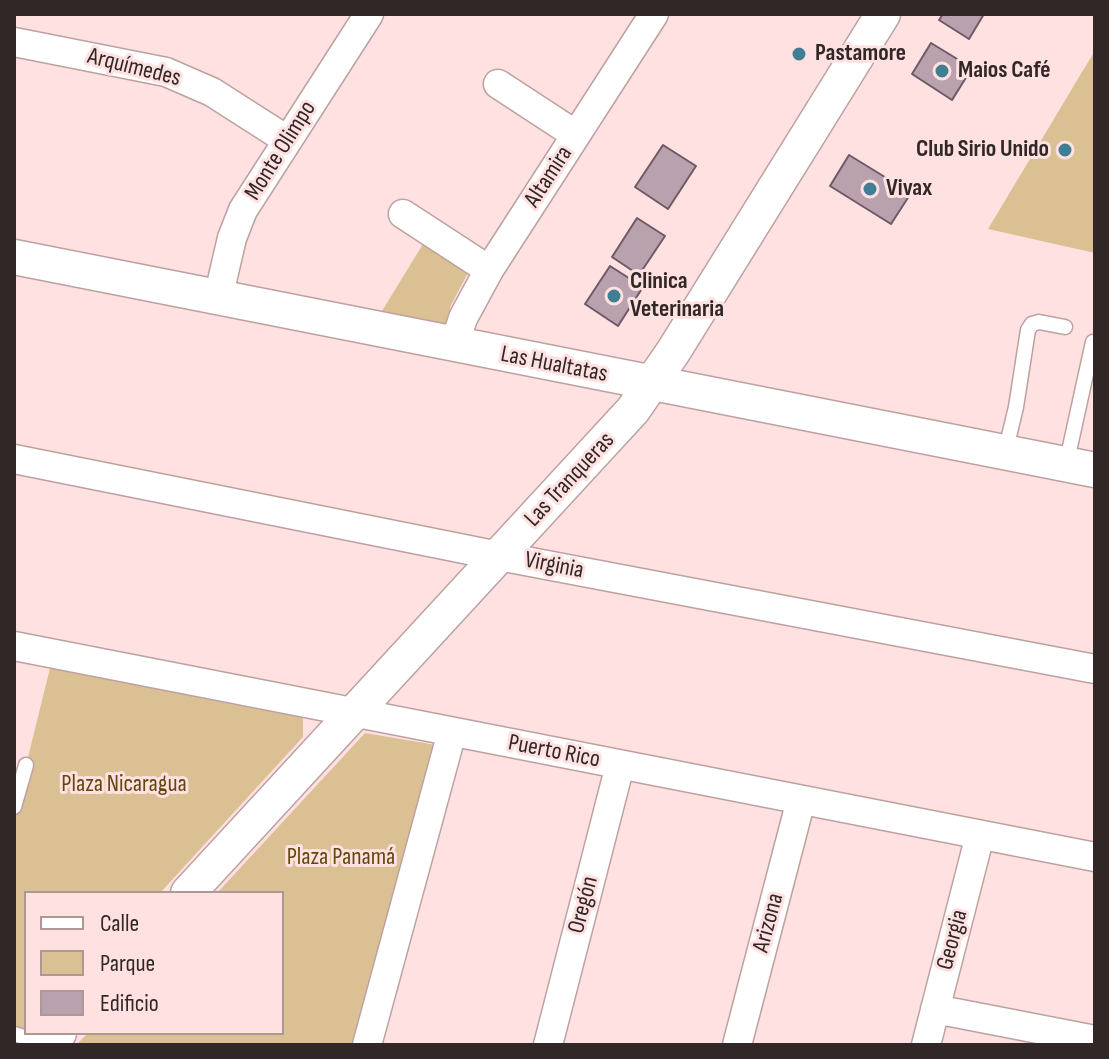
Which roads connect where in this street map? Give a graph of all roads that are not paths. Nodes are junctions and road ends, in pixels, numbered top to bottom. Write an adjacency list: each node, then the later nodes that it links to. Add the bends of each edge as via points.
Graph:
1 (369, 14): 7 (street, Monte Olimpo)
2 (654, 14): 6 (street, Altamira)
3 (883, 14): 15 (street, Las Tranqueras)
4 (14, 42): 7 (street, Arquímedes, via 166,72 212,92)
5 (498, 84): 6 (street)
6 (576, 135): 10 (street, Altamira)
7 (287, 140): 11 (street, Monte Olimpo, via 237,223)
8 (403, 214): 10 (street)
9 (14, 257): 11 (street, Las Hualtatas)
10 (489, 270): 14 (street, Altamira)
11 (218, 298): 14 (street, Las Hualtatas)
12 (1065, 327): 16 (lane, via 1039,322 1028,330)
13 (1093, 342): 18 (lane)
14 (454, 346): 15 (street, Las Hualtatas)
15 (652, 384): 16 (street, Las Hualtatas); 19 (street, Las Tranqueras)
16 (1005, 453): 18 (street, Las Hualtatas)
17 (14, 459): 19 (street, Virginia)
18 (1081, 468)
19 (499, 556): 21 (street, Virginia); 22 (street, Las Tranqueras)
20 (14, 646): 22 (street, Puerto Rico)
21 (1095, 669)
22 (354, 713): 23 (street, Puerto Rico); 30 (street, Las Tranqueras)
23 (452, 732): 25 (street, Puerto Rico); 35 (street)
24 (26, 765): 27 (lane)
25 (620, 765): 26 (street, Puerto Rico); 36 (street, Oregón)
26 (801, 800): 28 (street, Puerto Rico); 37 (street, Arizona)
27 (14, 807)
28 (980, 835): 29 (street, Puerto Rico); 31 (street, Georgia)
29 (1095, 857)
30 (190, 891)
31 (935, 1009): 33 (street); 38 (street, Georgia)
32 (14, 1034): 34 (lane)
33 (1095, 1040)
34 (48, 1044)
35 (367, 1045)
36 (548, 1045)
37 (737, 1045)
38 (926, 1045)

